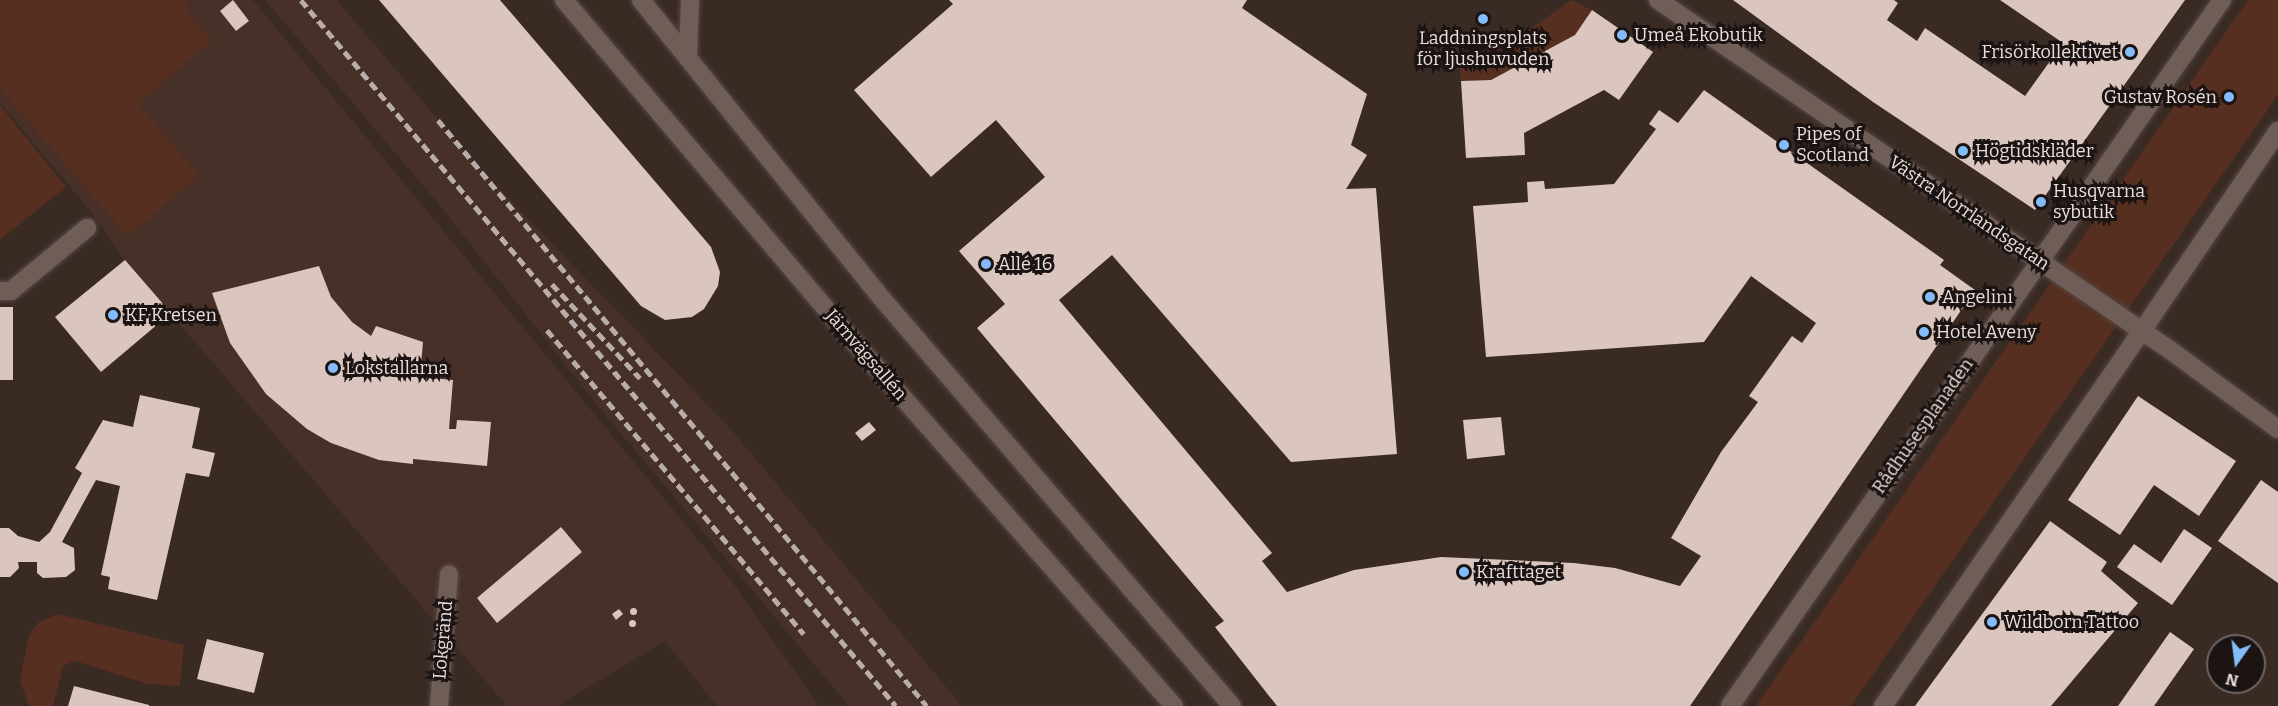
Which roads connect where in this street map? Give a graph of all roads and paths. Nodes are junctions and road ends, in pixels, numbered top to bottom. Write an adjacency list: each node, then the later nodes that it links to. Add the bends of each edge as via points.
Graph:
1 (564, 0): 15 (street, Järnvägsallén, via 846,332)
2 (640, 0): 6 (street)
3 (690, 0): 6 (street)
4 (1658, 0): 9 (street, Västra Norrlandsgatan)
5 (2222, 0): 9 (street, Rådhusesplanaden)
6 (688, 58): 16 (street, via 878,294)
7 (2278, 131): 11 (street)
8 (87, 228): 10 (street, via 11,291)
9 (2038, 260): 11 (street, Västra Norrlandsgatan); 17 (street, Rådhusesplanaden)
10 (0, 291)
11 (2142, 332): 12 (street, Västra Norrlandsgatan); 18 (street)
12 (2278, 429)
13 (449, 574): 14 (street, Lokgränd)
14 (439, 706)
15 (1174, 706)
16 (1232, 706)
17 (1730, 706)
18 (1883, 706)

